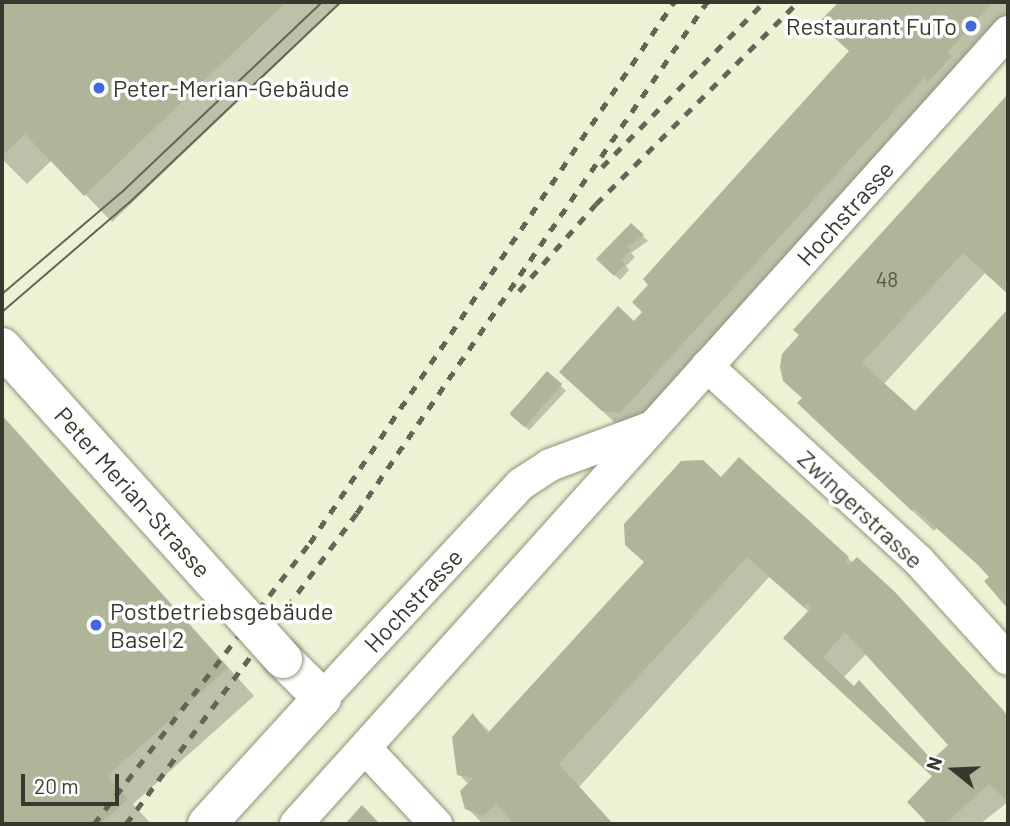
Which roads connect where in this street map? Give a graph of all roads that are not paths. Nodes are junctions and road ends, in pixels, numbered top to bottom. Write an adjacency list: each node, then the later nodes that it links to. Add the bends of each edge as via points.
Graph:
1 (1008, 32): 3 (street, Hochstrasse)
2 (2, 347): 6 (street, Peter Merian-Strasse, bridge)
3 (707, 366): 4 (street, Hochstrasse); 5 (street, Zwingerstrasse, via 919,561)
4 (654, 426): 6 (street, Hochstrasse, via 550,465 521,484); 7 (street, Hochstrasse)
5 (1008, 659)
6 (322, 698): 8 (street, Hochstrasse)
7 (366, 749): 9 (street, Hochstrasse); 10 (street)
8 (207, 824)
9 (296, 824)
10 (436, 824)

